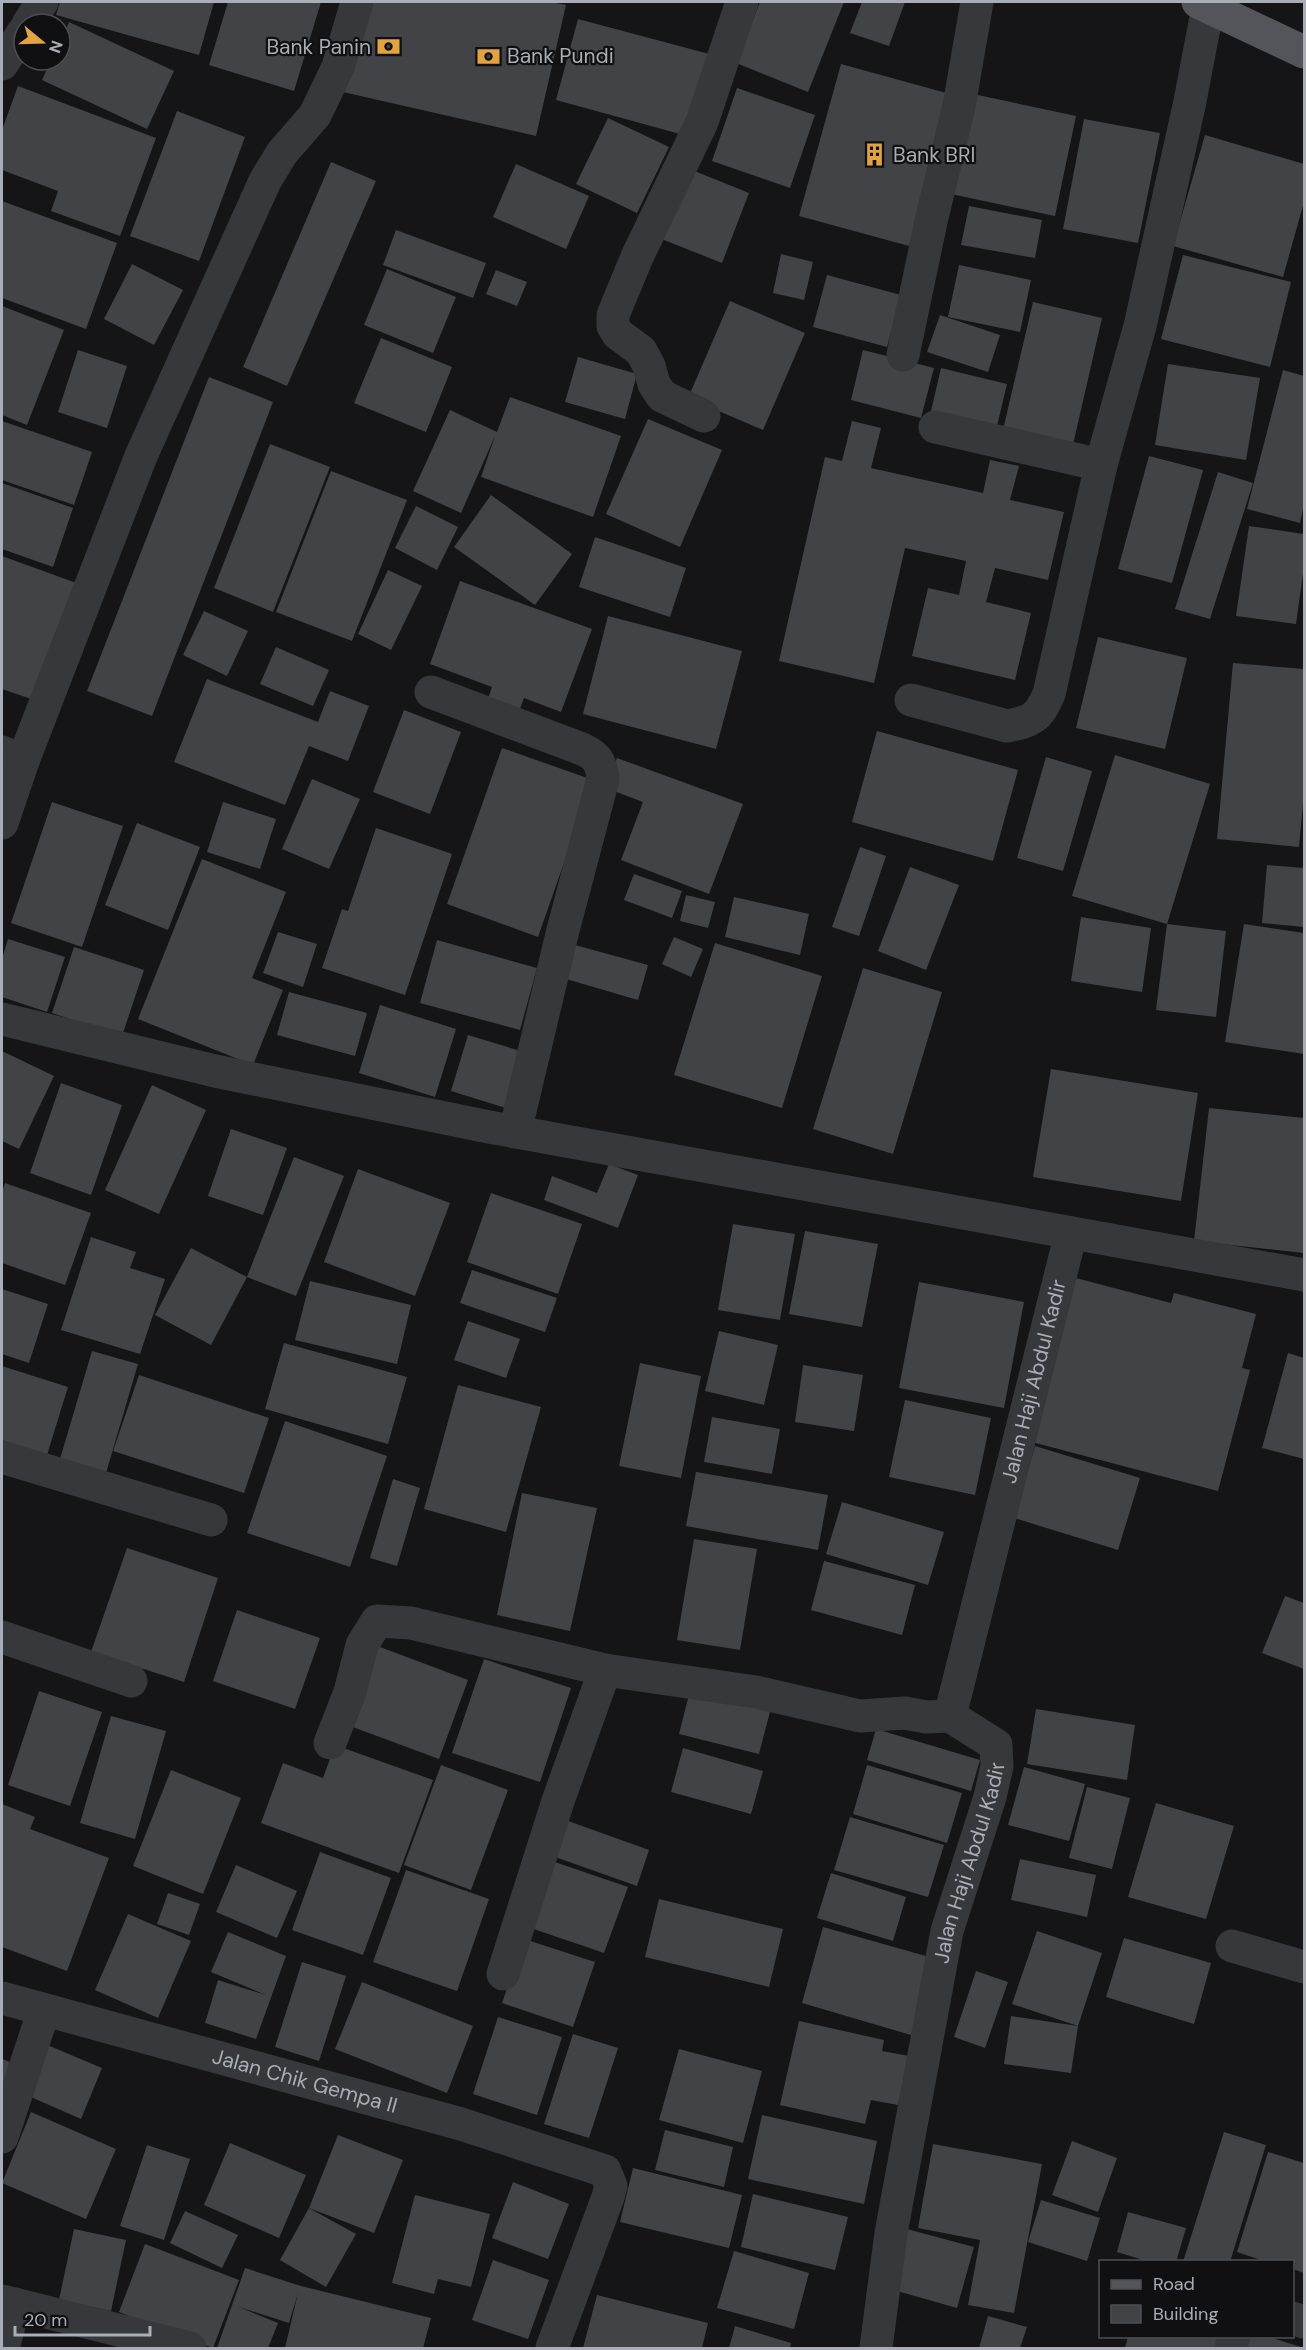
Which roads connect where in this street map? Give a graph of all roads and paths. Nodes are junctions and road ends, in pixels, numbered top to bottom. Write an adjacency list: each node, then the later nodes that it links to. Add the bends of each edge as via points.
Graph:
1 (357, 2): 14 (street, via 338,67 315,116 282,153 265,181)
2 (742, 2): 9 (street, via 702,122 636,257 613,315 613,326 641,351 662,396)
3 (977, 2): 8 (street, via 959,106)
4 (1203, 4): 6 (main road); 11 (street, via 1189,106 1140,326)
5 (12, 49): 7 (street)
6 (1305, 52)
7 (2, 64)
8 (903, 354)
9 (704, 416)
10 (935, 426): 11 (street)
11 (1101, 465): 13 (street, via 1049,694 1040,713 1023,723 1007,726)
12 (431, 692): 17 (street, via 592,753 601,764 603,779)
13 (911, 700)
14 (12, 756): 15 (street)
15 (2, 823)
16 (2, 1019): 17 (street, via 215,1071)
17 (515, 1132): 18 (street)
18 (1071, 1233): 19 (street); 25 (street, Jalan Haji Abdul Kadir)
19 (1305, 1275)
20 (2, 1457): 21 (street)
21 (211, 1520)
22 (2, 1637): 24 (street)
23 (605, 1670): 25 (street, via 756,1692 860,1716); 26 (street, via 411,1623 377,1620 362,1646 350,1692); 29 (street)
24 (131, 1681)
25 (950, 1716): 37 (street, Jalan Haji Abdul Kadir, via 996,1745 997,1766 946,1931 891,2233)
26 (330, 1743)
27 (1232, 1946): 28 (street)
28 (1305, 1967)
29 (503, 1974)
30 (2, 1998): 31 (street, Jalan Chik Gempa II)
31 (44, 2010): 32 (street); 36 (street, Jalan Chik Gempa II, via 460,2124 605,2171 611,2186 608,2197)
32 (2, 2137)
33 (8, 2302): 34 (street); 35 (street)
34 (3, 2349)
35 (190, 2349)
36 (552, 2349)
37 (876, 2349)

